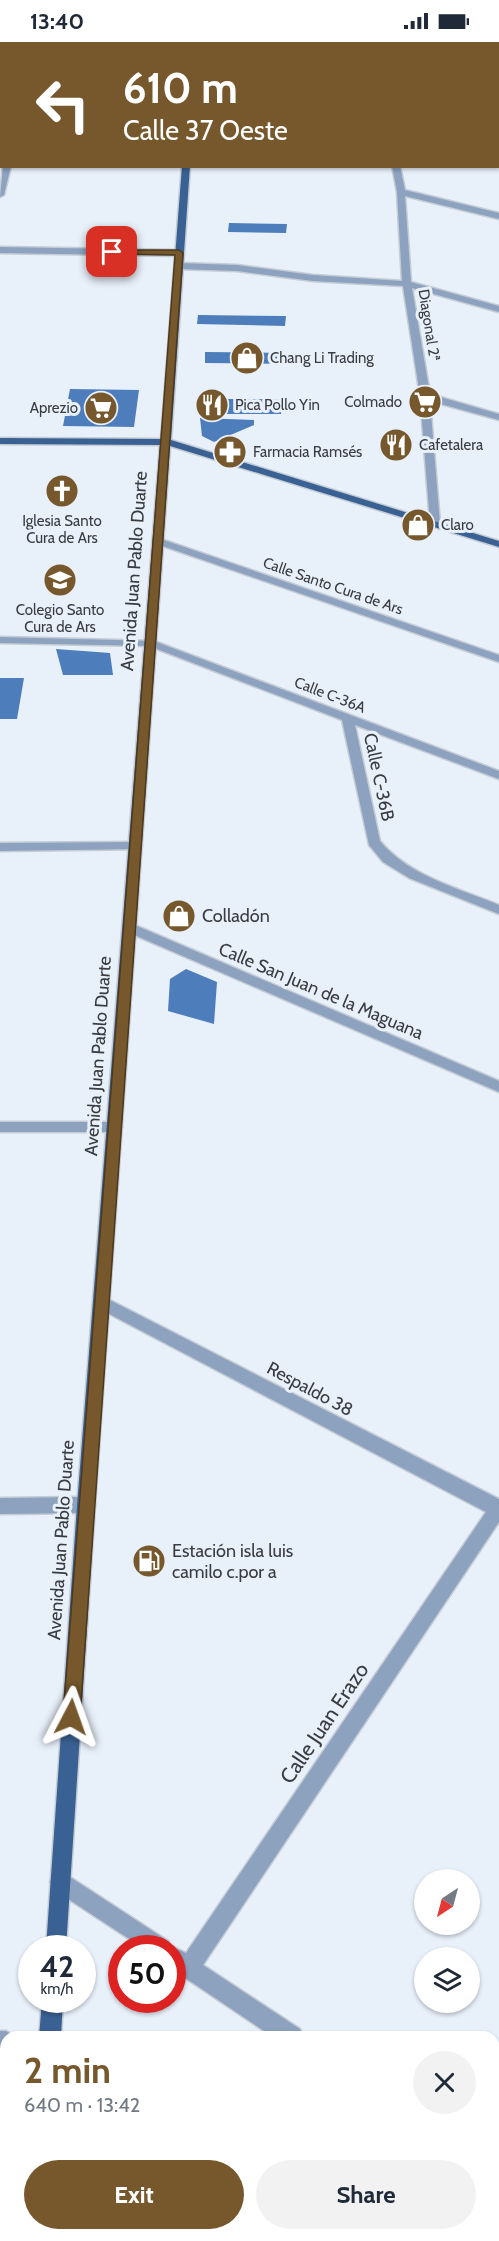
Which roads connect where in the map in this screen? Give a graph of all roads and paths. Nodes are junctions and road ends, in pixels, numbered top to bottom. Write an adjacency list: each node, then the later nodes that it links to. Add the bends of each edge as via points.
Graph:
1 (186, 168): 8 (main road, Avenida Juan Pablo Duarte)
2 (396, 168): 4 (street, Diagonal 2ª)
3 (2, 177): 5 (street)
4 (401, 192): 6 (street); 10 (street, Diagonal 2ª)
5 (0, 195)
6 (499, 216)
7 (0, 250): 8 (street)
8 (179, 253): 9 (main road, Avenida Juan Pablo Duarte)
9 (179, 266): 10 (street); 15 (main road, Avenida Juan Pablo Duarte)
10 (407, 284): 11 (street); 12 (street, Diagonal 2ª)
11 (499, 309)
12 (425, 396): 13 (street); 16 (street, Diagonal 2ª)
13 (499, 417)
14 (0, 441): 15 (main road)
15 (166, 442): 16 (main road); 17 (main road, Avenida Juan Pablo Duarte)
16 (435, 523): 18 (main road)
17 (158, 541): 20 (main road, Avenida Juan Pablo Duarte); 21 (street, Calle Santo Cura de Ars)
18 (499, 544)
19 (0, 640): 20 (street, Calle C-36A)
20 (150, 643): 22 (street, Calle C-36A); 24 (main road, Avenida Juan Pablo Duarte)
21 (499, 659)
22 (348, 719): 23 (street, Calle C-36A); 26 (street, Calle C-36B, via 374,842 388,859 414,875)
23 (499, 775)
24 (136, 846): 25 (street); 27 (main road, Avenida Juan Pablo Duarte)
25 (0, 847)
26 (499, 910)
27 (130, 928): 28 (street, Calle San Juan de la Maguana); 30 (main road, Avenida Juan Pablo Duarte)
28 (499, 1087)
29 (0, 1127): 30 (street)
30 (115, 1127): 31 (main road, Avenida Juan Pablo Duarte)
31 (102, 1302): 32 (main road, Avenida Juan Pablo Duarte); 34 (street, Respaldo 38)
32 (86, 1505): 33 (street); 35 (main road, Avenida Juan Pablo Duarte)
33 (0, 1506)
34 (499, 1509): 38 (street, Calle Juan Erazo)
35 (60, 1882): 36 (main road, Avenida Juan Pablo Duarte); 37 (street)
36 (57, 1935)
37 (141, 1935)
38 (186, 1955)
39 (186, 1965): 42 (street)
40 (52, 2013): 41 (main road)
41 (50, 2031)
42 (283, 2031)

